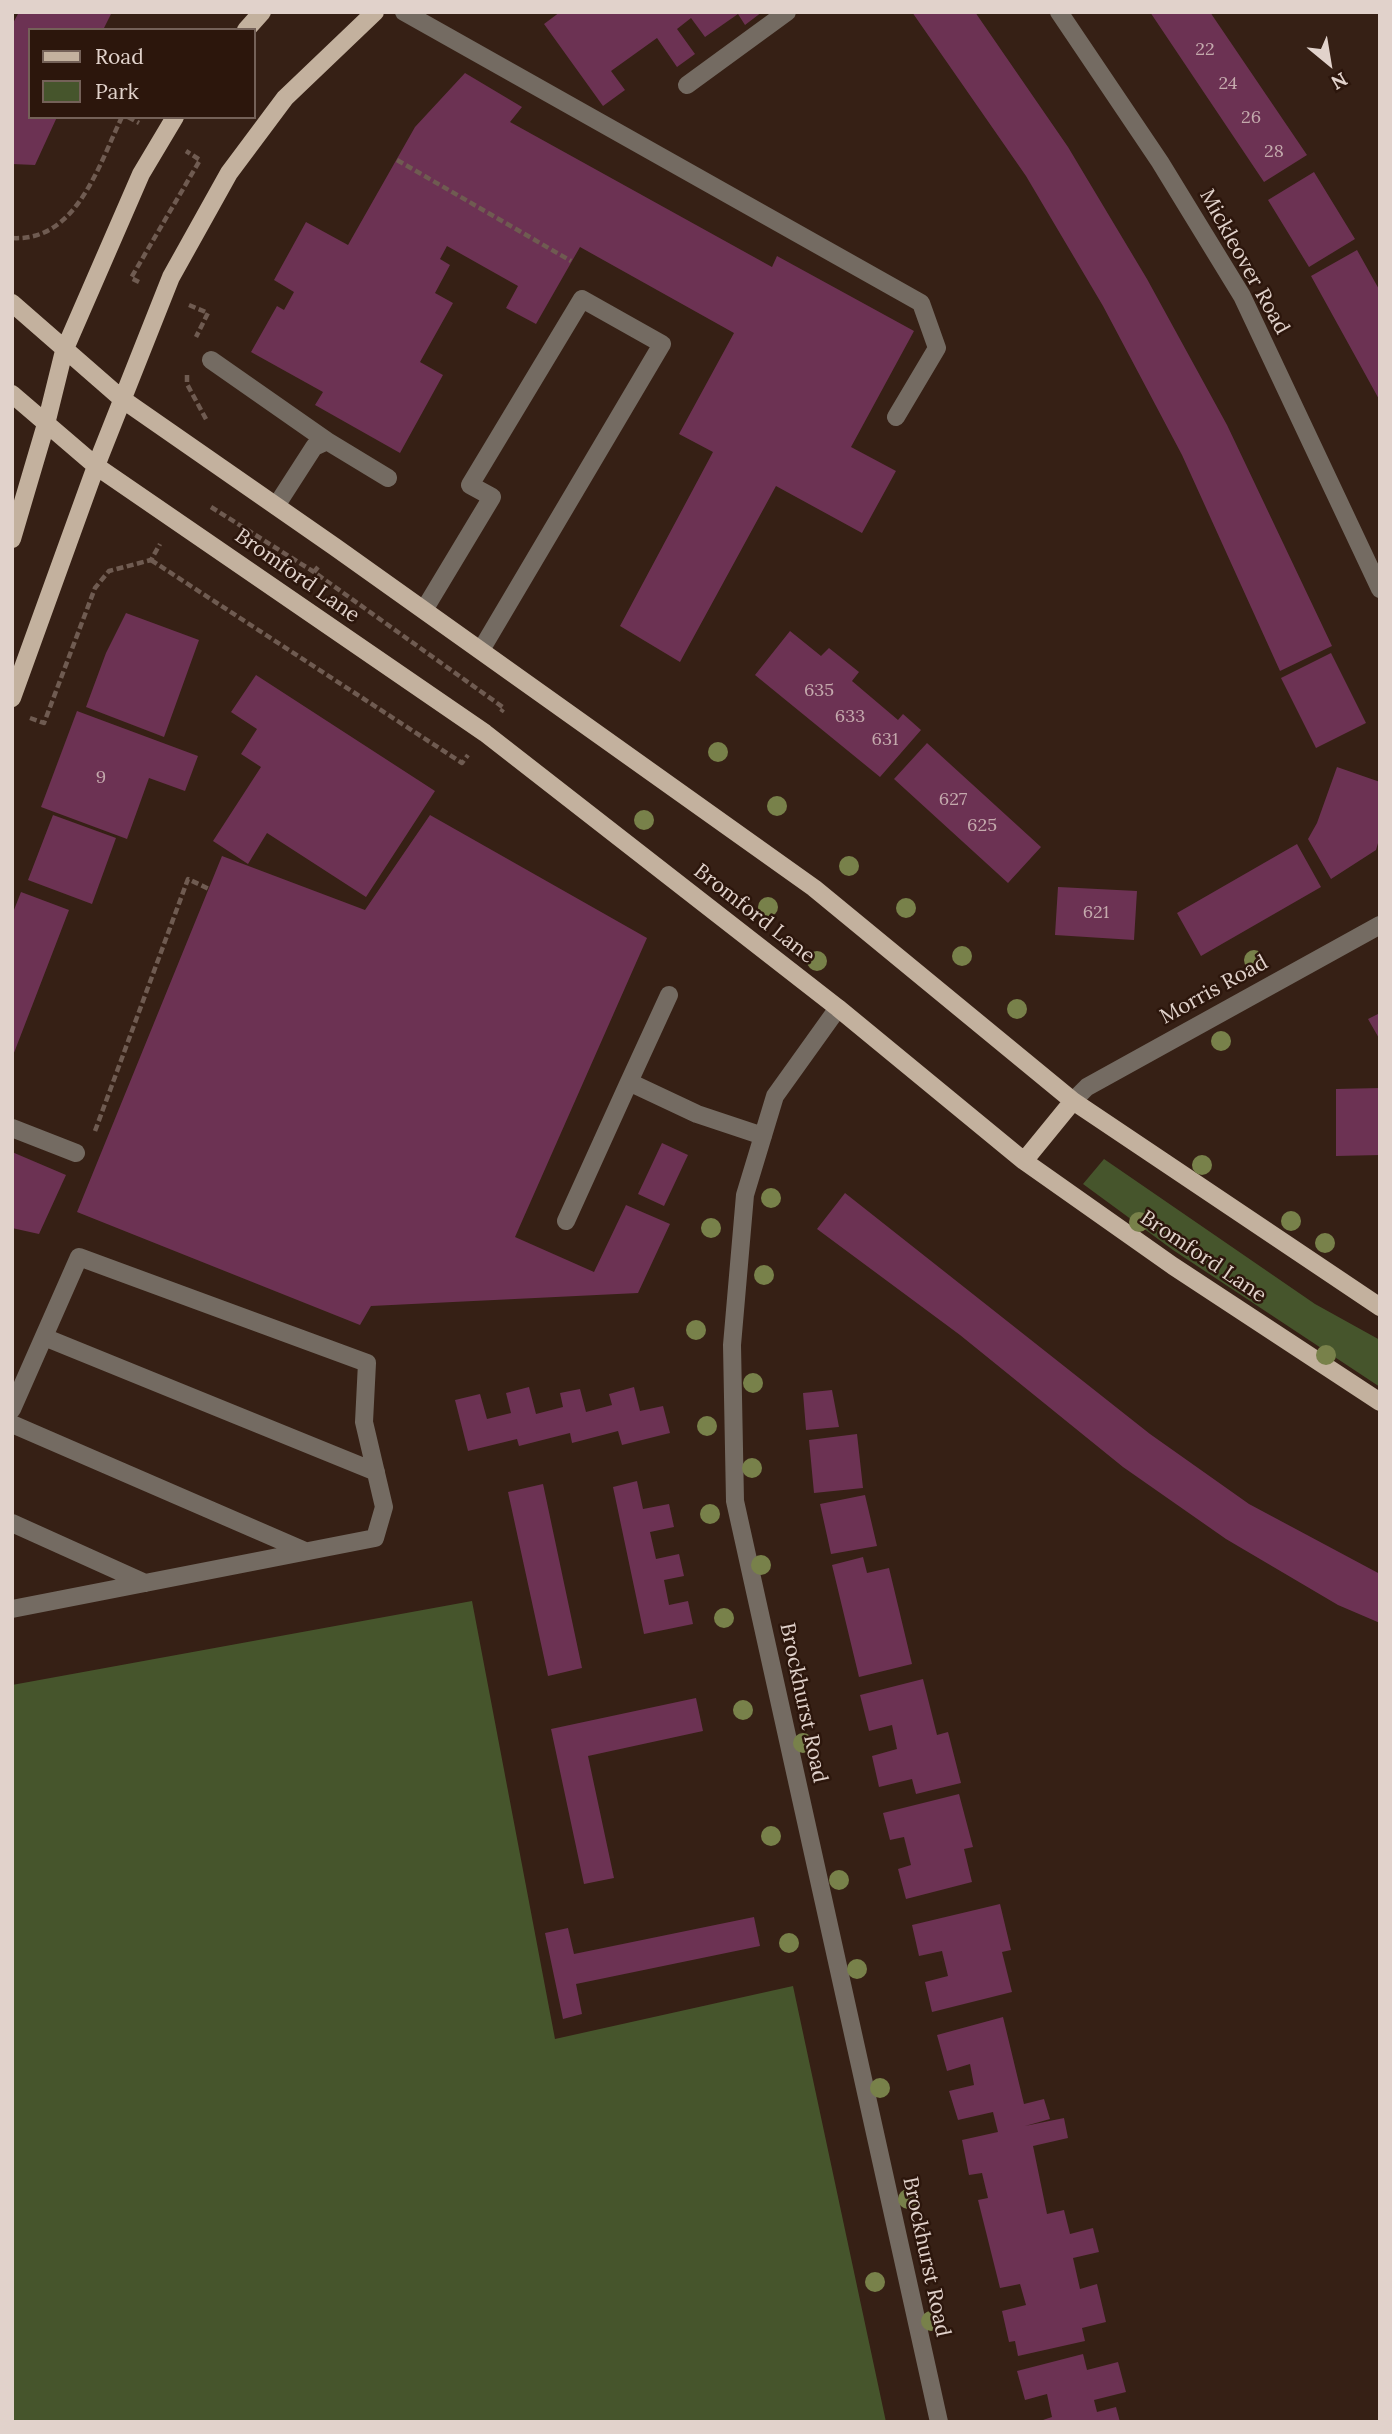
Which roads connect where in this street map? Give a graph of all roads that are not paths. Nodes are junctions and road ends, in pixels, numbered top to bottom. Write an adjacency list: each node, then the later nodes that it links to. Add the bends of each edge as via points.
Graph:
1 (262, 12): 6 (main road)
2 (375, 12): 13 (main road, via 285,97 229,173 171,276)
3 (404, 12): 14 (street, via 921,303 937,348)
4 (787, 12): 7 (street)
5 (1059, 12): 21 (street, Mickleover Road, via 1160,162 1242,296)
6 (248, 28)
7 (687, 85)
8 (175, 119): 10 (main road, via 141,174)
9 (12, 303): 10 (main road)
10 (64, 351): 13 (main road); 15 (main road)
11 (211, 360): 16 (street)
12 (12, 394): 15 (main road, Bromford Lane)
13 (122, 399): 17 (main road); 19 (main road)
14 (896, 417)
15 (46, 424): 17 (main road, Bromford Lane); 20 (main road)
16 (327, 441): 18 (street); 19 (street, via 314,447)
17 (96, 466): 24 (main road); 27 (main road, Bromford Lane, via 485,733)
18 (388, 478)
19 (276, 506): 22 (main road)
20 (12, 539)
21 (1380, 589)
22 (424, 610): 23 (main road); 23 (street, via 492,497 470,485 582,299 662,344)
23 (481, 650): 29 (main road, via 814,888)
24 (12, 698)
25 (1380, 925): 29 (street, Morris Road, via 1087,1087)
26 (669, 995): 28 (street)
27 (838, 1008): 31 (street, Brockhurst Road, via 775,1096); 33 (main road, Bromford Lane)
28 (629, 1082): 31 (street, via 696,1114); 34 (street)
29 (1073, 1101): 33 (main road); 35 (main road)
30 (12, 1128): 32 (street)
31 (763, 1136): 45 (street, Brockhurst Road, via 745,1195 732,1345 735,1501)
32 (76, 1153)
33 (1024, 1161): 37 (main road, Bromford Lane)
34 (566, 1221)
35 (1380, 1307)
36 (44, 1337): 38 (street); 40 (street); 40 (street, via 79,1257 367,1363 364,1422)
37 (1380, 1402)
38 (13, 1405)
39 (12, 1424): 42 (street)
40 (376, 1472): 42 (street, via 384,1507 375,1538)
41 (12, 1523): 43 (street)
42 (305, 1551): 43 (street)
43 (145, 1583): 44 (street)
44 (12, 1609)
45 (939, 2422)

